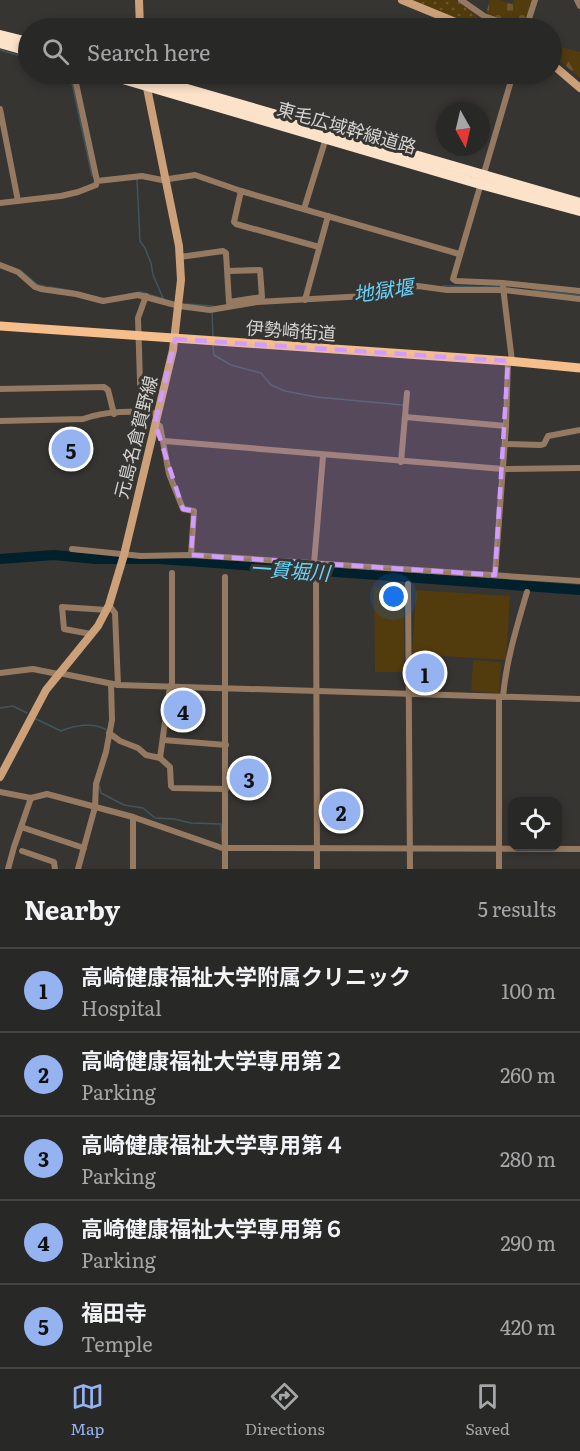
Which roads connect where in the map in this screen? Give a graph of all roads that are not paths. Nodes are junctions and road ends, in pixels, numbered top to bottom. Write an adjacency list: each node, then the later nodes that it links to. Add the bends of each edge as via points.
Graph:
1 (139, 0): 7 (main road)
2 (402, 0): 8 (main road)
3 (461, 0): 9 (street)
4 (535, 0): 10 (street)
5 (577, 0): 6 (street)
6 (580, 6)
7 (140, 18)
8 (446, 18)
9 (489, 18)
10 (529, 18)
11 (0, 35): 12 (highway)
12 (18, 40)
13 (0, 43): 14 (highway)
14 (18, 48)
15 (562, 73): 21 (main road)
16 (76, 84): 26 (street)
17 (145, 84): 24 (main road, 元島名倉賀野線)
18 (164, 84): 23 (highway, 東毛広域幹線道路)
19 (166, 84): 25 (highway, 東毛広域幹線道路)
20 (510, 84): 25 (street)
21 (580, 88)
22 (0, 109): 28 (street)
23 (326, 138): 25 (highway, 東毛広域幹線道路); 31 (street)
24 (165, 179): 26 (street, via 142,176); 27 (street, via 195,175); 36 (main road, 元島名倉賀野線)
25 (482, 180): 30 (highway, 東毛広域幹線道路); 32 (highway, 東毛広域幹線道路); 35 (street)
26 (97, 181): 28 (street, via 78,192)
27 (242, 191): 31 (street); 34 (street, via 236,224)
28 (18, 201): 29 (street)
29 (0, 203)
30 (580, 203)
31 (303, 209): 33 (street)
32 (580, 211)
33 (328, 216): 34 (street); 35 (street)
34 (319, 247): 43 (street)
35 (459, 254): 39 (street, via 453,279)
36 (180, 257): 38 (street, via 224,251); 45 (main road, 元島名倉賀野線)
37 (0, 265): 41 (street, via 18,272 40,289 103,301)
38 (228, 271): 44 (street, via 229,302); 44 (street, via 260,270 262,297)
39 (503, 286): 40 (street); 42 (street); 43 (street, via 447,290 418,286 366,296); 49 (street)
40 (580, 291)
41 (146, 296): 45 (street); 47 (street, via 139,313)
42 (580, 299)
43 (306, 300): 44 (street)
44 (237, 303): 45 (street, via 210,310)
45 (179, 306): 48 (main road, 元島名倉賀野線)
46 (0, 326): 47 (main road, 伊勢崎街道)
47 (138, 336): 48 (main road, 伊勢崎街道); 53 (street)
48 (175, 339): 49 (main road, 伊勢崎街道); 55 (main road, 元島名倉賀野線)
49 (510, 361): 50 (main road, 伊勢崎街道); 59 (street)
50 (580, 368)
51 (0, 389): 54 (street, via 104,387)
52 (407, 393): 56 (street)
53 (141, 412): 54 (street); 55 (street)
54 (114, 414): 57 (street, via 83,419)
55 (158, 414): 58 (main road, 元島名倉賀野線)
56 (405, 417): 59 (street); 64 (street)
57 (0, 421)
58 (155, 423): 61 (street, via 160,426); 68 (main road, 元島名倉賀野線)
59 (506, 426): 62 (street)
60 (580, 430): 62 (street, via 548,436 544,444)
61 (164, 441): 63 (street); 69 (street, via 169,474 183,510 194,511)
62 (505, 444): 66 (street)
63 (323, 456): 64 (street); 70 (street)
64 (401, 462): 66 (street)
65 (580, 468): 66 (street)
66 (503, 470): 72 (street)
67 (72, 549): 68 (street)
68 (124, 554): 69 (street); 78 (main road, 元島名倉賀野線)
69 (191, 555): 70 (street)
70 (314, 564): 72 (street)
71 (172, 573): 83 (street)
72 (495, 575): 74 (street)
73 (225, 577): 84 (street)
74 (580, 581)
75 (316, 583): 85 (street)
76 (408, 584): 86 (street)
77 (527, 591): 87 (street)
78 (108, 607): 79 (main road, 元島名倉賀野線); 79 (street, via 62,607 64,629); 82 (street, via 115,614)
79 (91, 634): 81 (main road, 元島名倉賀野線)
80 (0, 673): 81 (street, via 33,669)
81 (58, 674): 82 (street); 93 (main road, 元島名倉賀野線, via 39,701)
82 (114, 685): 83 (street); 89 (street)
83 (171, 686): 84 (street); 90 (street)
84 (226, 687): 85 (street); 91 (street)
85 (316, 691): 86 (street); 103 (street)
86 (409, 694): 87 (street); 102 (street)
87 (501, 697): 88 (street); 104 (street)
88 (580, 699)
89 (109, 733): 92 (street, via 146,755); 97 (street)
90 (163, 740): 91 (street); 92 (street)
91 (226, 745): 94 (street)
92 (160, 758): 94 (street, via 171,769 173,788)
93 (0, 777)
94 (226, 789): 101 (street)
95 (0, 792): 96 (street)
96 (31, 798): 97 (street, via 47,794); 99 (street)
97 (94, 807): 98 (street); 100 (street)
98 (133, 818): 101 (street); 110 (street)
99 (21, 827): 100 (street); 107 (street)
100 (84, 848): 109 (street)
101 (225, 848): 103 (street); 111 (street)
102 (410, 848): 103 (street); 104 (street); 113 (street)
103 (317, 849): 112 (street)
104 (499, 849): 105 (street); 114 (street)
105 (580, 849)
106 (22, 851): 108 (street, via 54,862)
107 (8, 869)
108 (55, 869)
109 (78, 869)
110 (133, 869)
111 (225, 869)
112 (317, 869)
113 (410, 869)
114 (499, 869)

